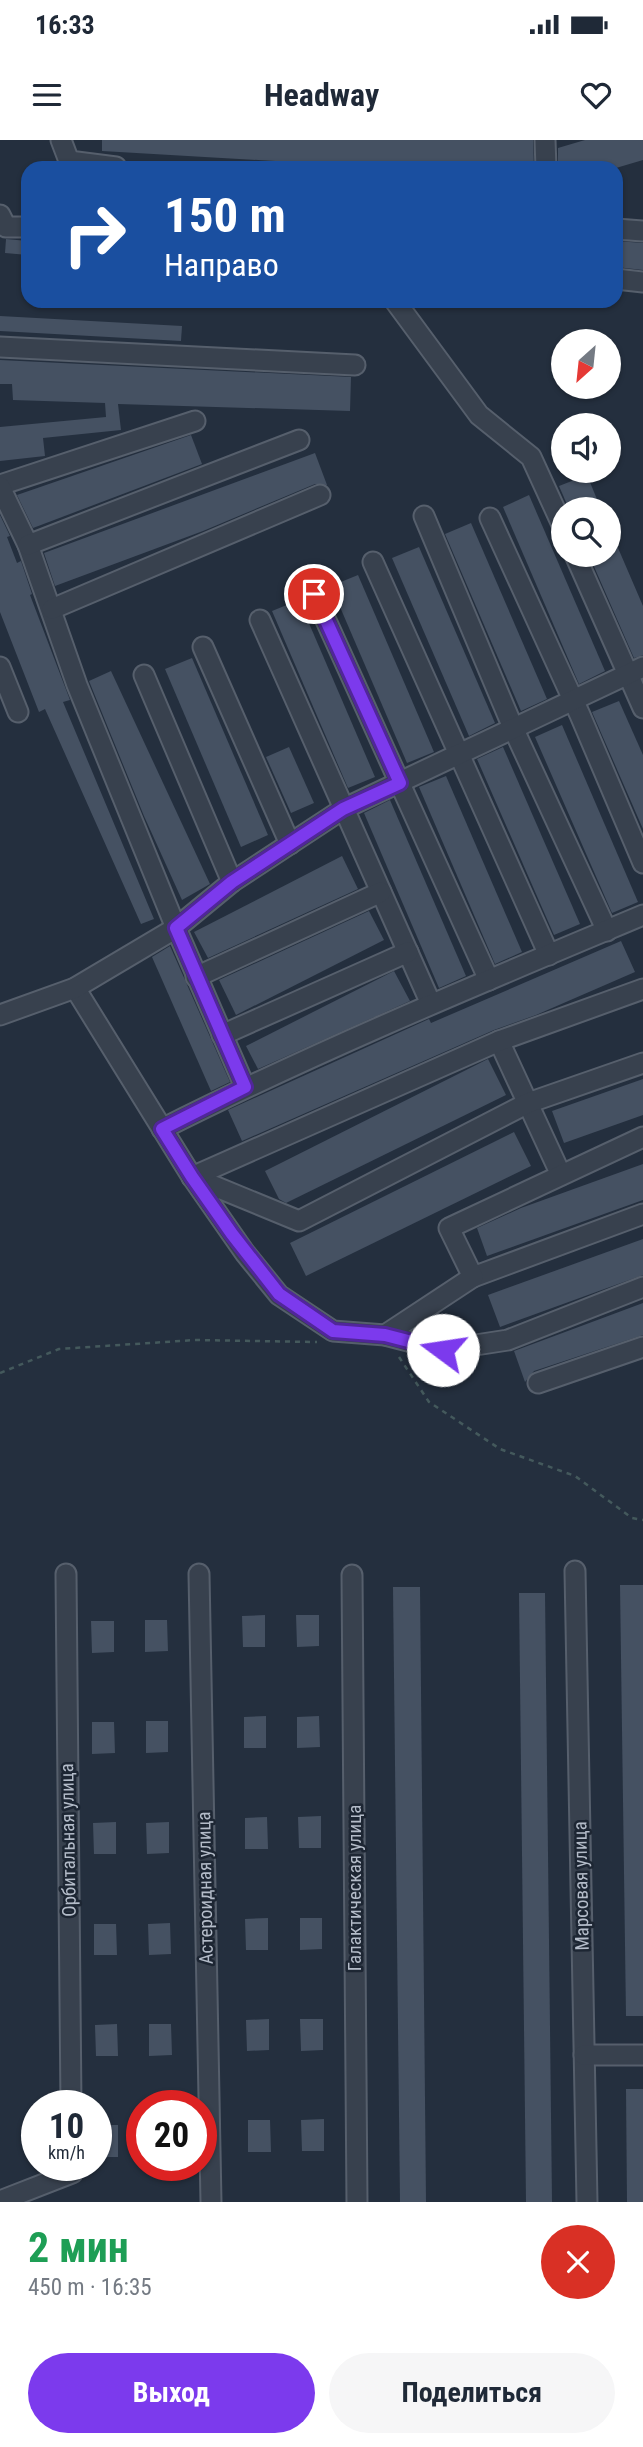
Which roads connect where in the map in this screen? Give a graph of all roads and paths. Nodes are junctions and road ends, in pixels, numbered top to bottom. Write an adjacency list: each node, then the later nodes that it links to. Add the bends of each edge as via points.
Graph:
1 (61, 140): 3 (street)
2 (545, 140): 4 (street)
3 (69, 161)
4 (546, 161)
5 (0, 215): 6 (street, via 6,227)
6 (21, 227)
7 (623, 230): 8 (street)
8 (643, 231)
9 (623, 280): 10 (street)
10 (643, 282)
11 (400, 308): 18 (street, via 479,415 531,457)
12 (0, 347): 13 (street)
13 (355, 365)
14 (195, 421): 16 (street)
15 (299, 440): 21 (street)
16 (0, 486): 21 (street)
17 (320, 495): 25 (street)
18 (551, 501)
19 (424, 516): 34 (street)
20 (489, 518): 31 (street)
21 (29, 545): 25 (street)
22 (373, 562): 35 (street)
23 (581, 567): 29 (street)
24 (314, 594): 36 (street)
25 (52, 609): 43 (street, via 77,685)
26 (260, 620): 37 (street)
27 (203, 647): 38 (street)
28 (0, 667): 33 (street)
29 (635, 671): 31 (street); 32 (street)
30 (144, 675): 40 (street)
31 (574, 701): 34 (street); 39 (street)
32 (643, 708)
33 (18, 712)
34 (514, 730): 35 (street); 44 (street)
35 (458, 755): 36 (street); 46 (street)
36 (400, 783): 37 (street); 48 (street)
37 (343, 809): 38 (street); 41 (street)
38 (290, 844): 40 (street)
39 (643, 863)
40 (232, 882): 43 (street)
41 (381, 892): 45 (street); 47 (street)
42 (643, 915): 44 (street)
43 (176, 928): 47 (street); 49 (street)
44 (607, 930): 46 (street)
45 (408, 952): 51 (street); 53 (street)
46 (549, 955): 48 (street)
47 (196, 977): 53 (street)
48 (489, 980): 51 (street)
49 (75, 988): 52 (street); 58 (street)
50 (643, 989): 54 (street)
51 (431, 1004): 56 (street)
52 (0, 1015)
53 (222, 1035): 56 (street)
54 (499, 1041): 57 (street); 61 (street)
55 (643, 1063): 57 (street)
56 (245, 1087): 58 (street)
57 (528, 1103): 60 (street); 61 (street, via 299,1221)
58 (162, 1129): 61 (street)
59 (643, 1137): 60 (street)
60 (561, 1175): 63 (street, via 449,1228)
61 (192, 1177): 65 (street, via 279,1294 333,1331)
62 (643, 1214): 63 (street)
63 (473, 1277): 65 (street)
64 (643, 1287): 65 (street, via 508,1339 443,1350)
65 (385, 1335): 70 (path, via 429,1402 500,1449 575,1476 632,1518)
66 (323, 1342): 68 (path, via 195,1340 59,1349)
67 (643, 1347): 69 (street)
68 (0, 1373)
69 (538, 1383)
70 (643, 1520)
71 (575, 1571): 75 (street, Марсовая улица)
72 (65, 1574): 77 (street, Орбитальная улица)
73 (199, 1574): 81 (street, Астероидная улица)
74 (352, 1575): 79 (street, Галактическая улица)
75 (584, 2055): 76 (street); 82 (street, Марсовая улица)
76 (643, 2055)
77 (71, 2090)
78 (51, 2181): 80 (street)
79 (353, 2200)
80 (0, 2201)
81 (211, 2202)
82 (587, 2202)

